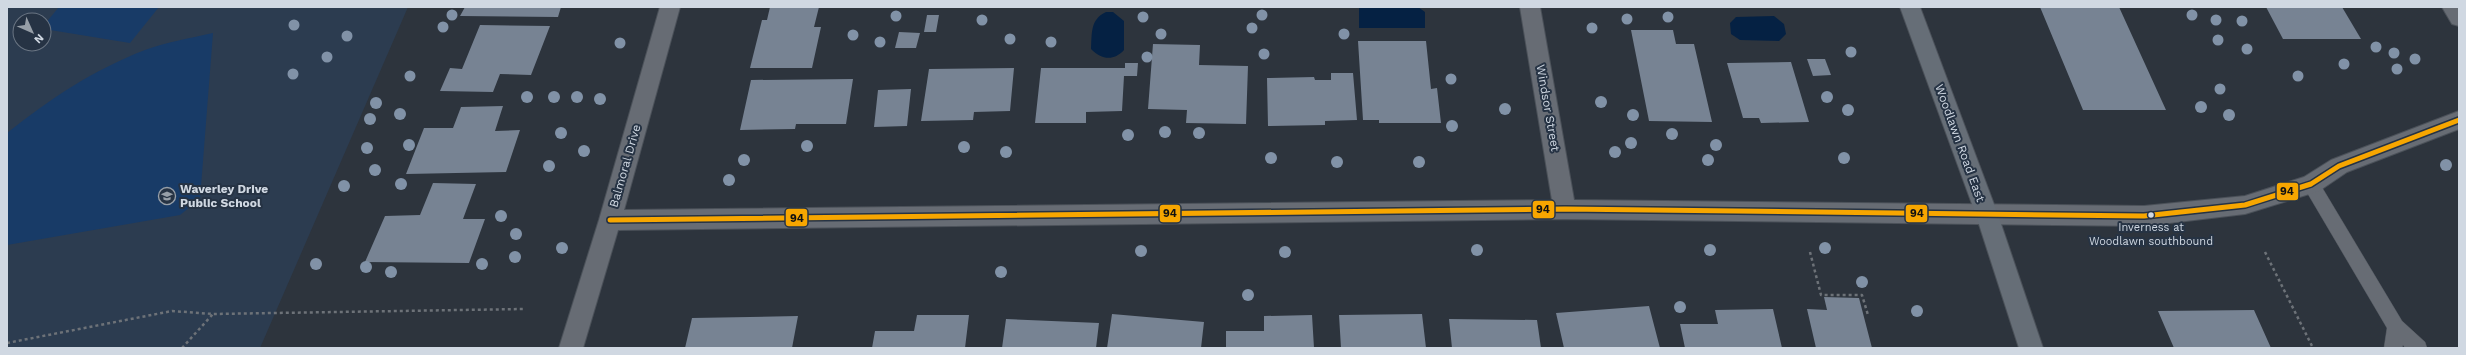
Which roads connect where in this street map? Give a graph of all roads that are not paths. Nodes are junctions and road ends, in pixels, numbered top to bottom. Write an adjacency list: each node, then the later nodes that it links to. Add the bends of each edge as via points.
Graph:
1 (670, 7): 10 (street, Balmoral Drive)
2 (1530, 7): 8 (street, Windsor Street)
3 (1910, 7): 9 (main road, Woodlawn Road East)
4 (2452, 7): 5 (street)
5 (2459, 18)
6 (2459, 120): 7 (street, via 2339,166)
7 (2311, 184): 9 (street, via 2242,206 2144,216); 11 (lane)
8 (1565, 209): 9 (street); 10 (street)
9 (1987, 215): 13 (main road, Woodlawn Road East)
10 (610, 220): 12 (street, Balmoral Drive)
11 (2396, 327): 14 (lane); 15 (lane)
12 (571, 348)
13 (2031, 348)
14 (2393, 348)
15 (2418, 348)

